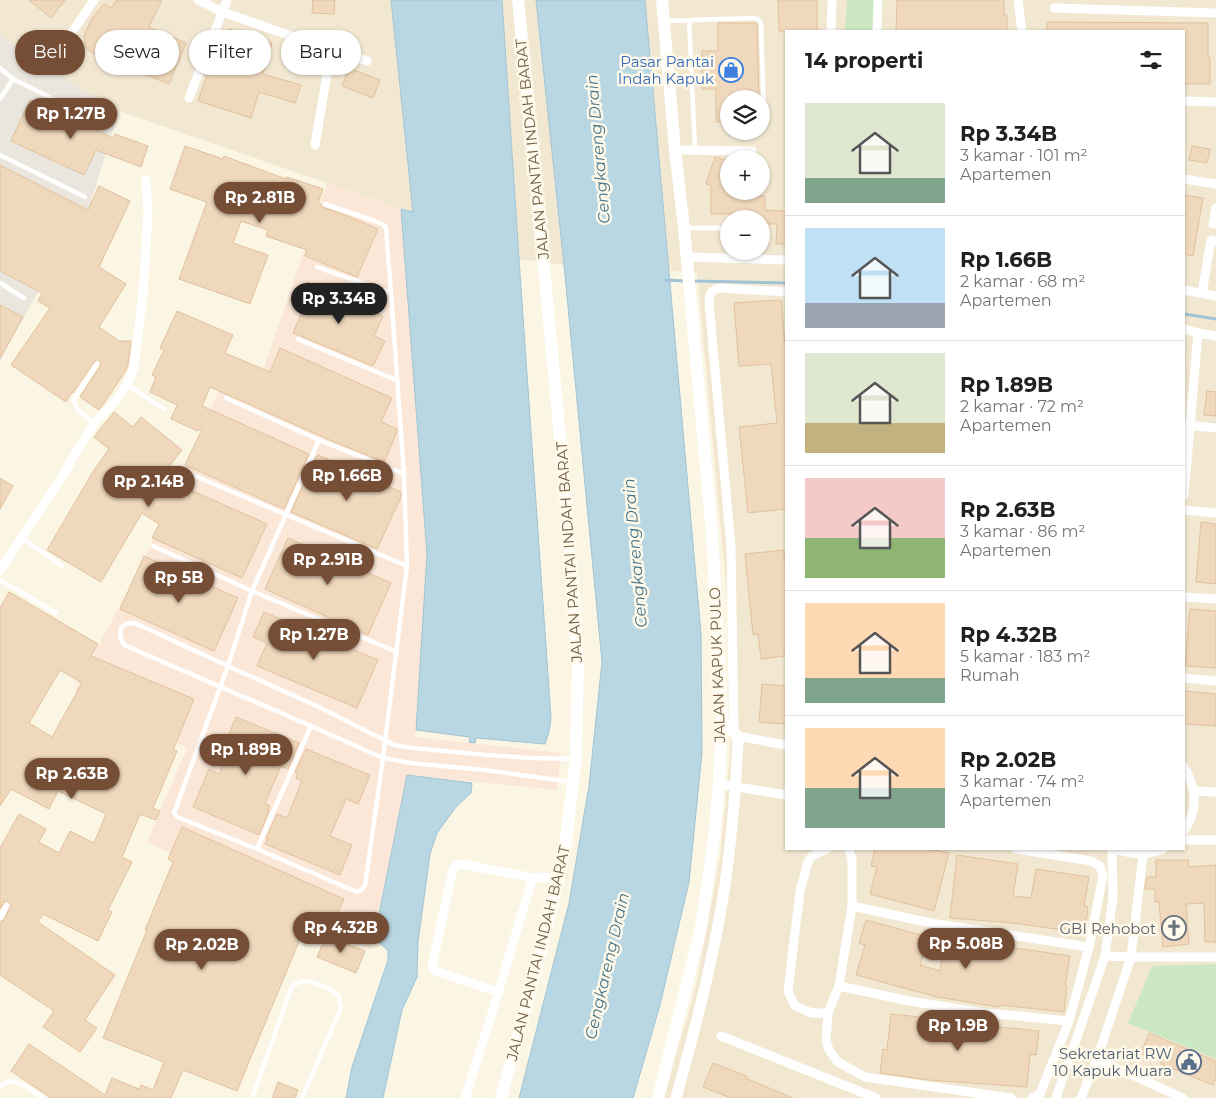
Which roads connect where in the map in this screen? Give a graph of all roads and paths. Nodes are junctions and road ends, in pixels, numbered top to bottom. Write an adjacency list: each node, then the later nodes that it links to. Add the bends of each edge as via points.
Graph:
1 (94, 0): 14 (street)
2 (198, 0): 10 (street)
3 (227, 0): 10 (street)
4 (518, 0): 95 (main road, JALAN PANTAI INDAH BARAT, via 570,544 578,658)
5 (662, 0): 13 (main road, JALAN KAPUK PULO)
6 (832, 0): 15 (street)
7 (878, 0): 16 (street)
8 (1018, 0): 17 (street)
9 (1054, 8): 11 (street)
10 (223, 12): 18 (street); 25 (street)
11 (1216, 13)
12 (689, 20): 13 (lane); 24 (lane, via 758,19 761,23); 32 (lane)
13 (664, 21): 31 (main road, JALAN KAPUK PULO)
14 (74, 30)
15 (831, 30)
16 (877, 30)
17 (1022, 30)
18 (281, 32)
19 (361, 58): 20 (street)
20 (367, 60)
21 (0, 68): 23 (lane)
22 (327, 75): 30 (street)
23 (13, 79): 26 (lane); 29 (lane)
24 (763, 90)
25 (189, 98)
26 (0, 99)
27 (1185, 101): 28 (street)
28 (1216, 102)
29 (98, 121)
30 (315, 145)
31 (675, 150): 32 (street); 42 (main road, JALAN KAPUK PULO)
32 (695, 150): 33 (street)
33 (720, 150)
34 (0, 156): 38 (lane)
35 (1185, 179): 37 (street)
36 (146, 180): 61 (street, via 148,212 143,293 134,367)
37 (1216, 184)
38 (85, 197)
39 (325, 204): 51 (lane, via 375,220 386,228)
40 (1216, 208): 41 (street)
41 (1213, 224)
42 (684, 228): 43 (lane); 45 (main road, JALAN KAPUK PULO)
43 (720, 228)
44 (1216, 241): 52 (street, via 1211,240)
45 (687, 258): 46 (street); 89 (main road, JALAN KAPUK PULO, via 712,534)
46 (785, 260)
47 (317, 267): 51 (lane)
48 (0, 283): 54 (lane)
49 (1185, 290): 52 (street)
50 (785, 292): 91 (street, via 719,288 709,295 731,547)
51 (392, 293): 60 (lane)
52 (1202, 294): 53 (street)
53 (1216, 296)
54 (24, 298)
55 (1185, 328): 56 (street)
56 (1198, 333): 57 (street); 65 (street)
57 (1216, 336)
58 (298, 338): 60 (lane)
59 (97, 364): 64 (lane, via 74,399 78,410)
60 (398, 380): 70 (lane)
61 (127, 385): 63 (lane); 64 (street)
62 (226, 398): 67 (lane)
63 (164, 409)
64 (94, 423): 74 (street)
65 (1187, 425): 66 (street); 68 (street)
66 (1216, 428)
67 (319, 440): 70 (lane); 73 (lane)
68 (1185, 472)
69 (188, 473): 73 (lane)
70 (404, 474): 77 (lane)
71 (1185, 510): 72 (street)
72 (1216, 513)
73 (286, 514): 77 (lane); 80 (lane)
74 (22, 538): 76 (lane); 78 (street)
75 (153, 546): 80 (lane)
76 (62, 566)
77 (407, 566): 84 (lane)
78 (0, 571)
79 (0, 580): 83 (lane)
80 (252, 592): 84 (lane); 85 (lane)
81 (1185, 597): 82 (street)
82 (1216, 599)
83 (56, 613)
84 (397, 652): 92 (lane)
85 (228, 666): 88 (lane); 88 (lane, via 134,622 122,627 120,634 124,645); 92 (lane)
86 (1185, 678): 87 (street)
87 (1216, 681)
88 (220, 687): 90 (lane); 106 (lane, via 174,812 177,817)
89 (722, 719): 91 (street); 98 (main road, JALAN KAPUK PULO)
90 (310, 726): 94 (lane); 106 (lane)
91 (736, 734): 93 (street); 99 (street)
92 (385, 740): 94 (lane); 95 (lane, via 413,748)
93 (785, 745)
94 (383, 758): 97 (lane); 106 (lane, via 365,886 361,890 357,892)
95 (576, 759): 97 (main road, JALAN PANTAI INDAH BARAT)
96 (1185, 768): 100 (street)
97 (574, 782): 115 (main road, JALAN PANTAI INDAH BARAT)
98 (719, 784): 99 (street); 136 (main road, JALAN KAPUK PULO, via 701,927)
99 (736, 787): 102 (street); 137 (street, via 721,908)
100 (1194, 791): 101 (street); 103 (street, via 1191,818)
101 (1216, 792)
102 (785, 795)
103 (1185, 829)
104 (1185, 840): 105 (street)
105 (1216, 840)
106 (257, 849)
107 (825, 850): 125 (street, via 812,856 808,862 800,891 788,991 795,1006 812,1013)
108 (849, 850): 117 (street)
109 (1022, 850): 119 (street, via 1091,861 1100,866 1103,876)
110 (1112, 850): 120 (street, via 1113,897)
111 (1119, 850): 113 (street)
112 (1158, 850): 113 (street)
113 (1143, 854): 122 (street)
114 (534, 878): 115 (street); 124 (street); 124 (street, via 462,864 453,869 432,966 436,971)
115 (559, 879): 135 (main road, JALAN PANTAI INDAH BARAT)
116 (7, 905): 118 (lane)
117 (852, 906): 119 (street, via 931,923); 123 (street)
118 (0, 918)
119 (1090, 947): 126 (street)
120 (1106, 956): 122 (street); 140 (street)
121 (1216, 957): 122 (street)
122 (1131, 958): 128 (street)
123 (839, 986): 125 (street); 126 (street, via 986,1013)
124 (499, 992): 134 (street)
125 (828, 1013): 138 (street, via 826,1040 829,1050 838,1062 865,1077)
126 (1069, 1021): 139 (street, via 1040,1094)
127 (721, 1036): 131 (street)
128 (1097, 1059): 141 (street); 142 (street)
129 (0, 1086): 132 (lane, via 13,1081)
130 (253, 1095): 133 (lane, via 292,986 310,981 334,991 339,996 341,1008)
131 (872, 1097)
132 (43, 1098)
133 (302, 1098)
134 (464, 1098)
135 (501, 1098)
136 (658, 1098)
137 (676, 1098)
138 (1011, 1098)
139 (1032, 1098)
140 (1056, 1098)
141 (1081, 1098)
142 (1183, 1098)

